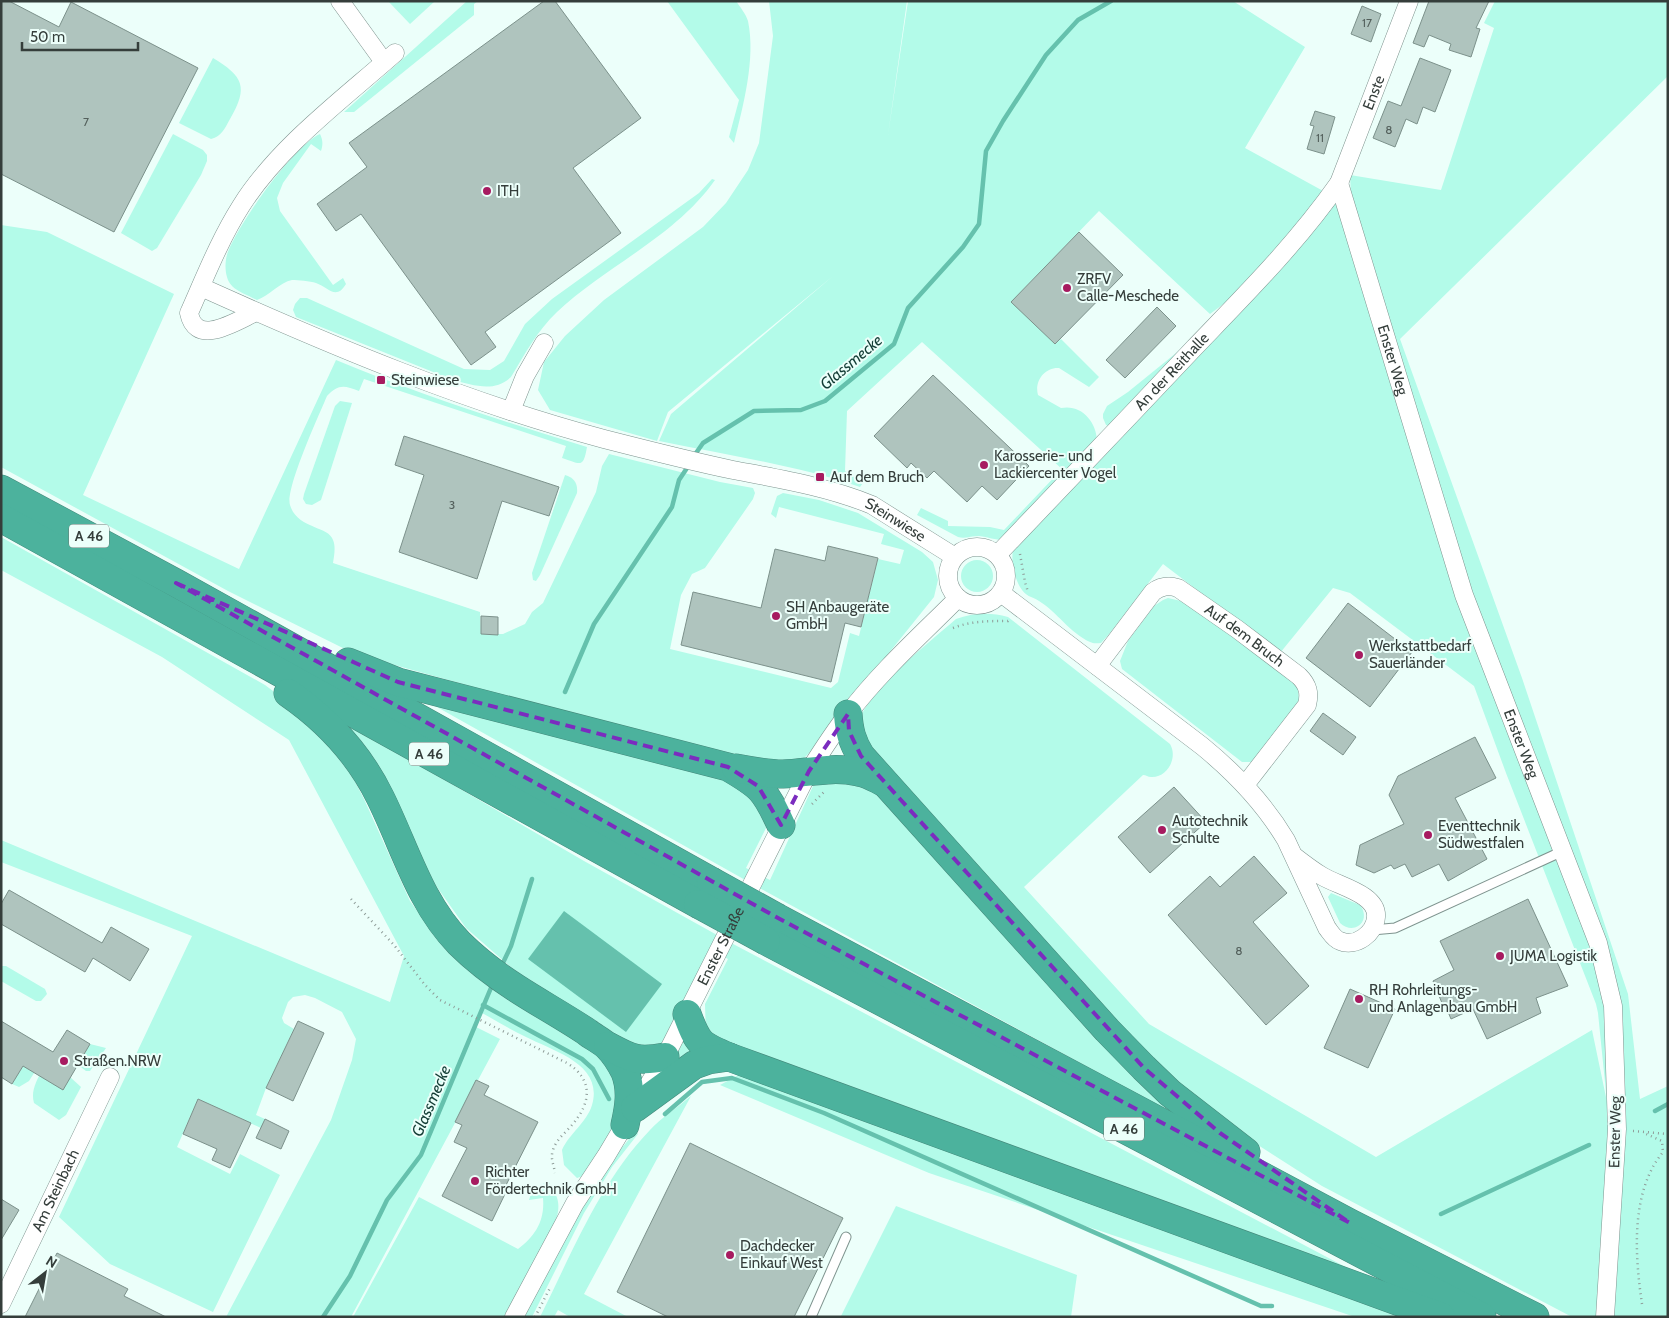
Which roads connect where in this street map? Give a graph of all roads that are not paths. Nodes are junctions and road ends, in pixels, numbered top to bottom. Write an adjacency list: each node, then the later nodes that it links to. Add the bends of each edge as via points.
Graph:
1 (340, 1): 4 (street, via 389,58 294,143 258,182 224,235)
2 (1409, 1): 3 (street, Enste)
3 (1339, 183): 10 (street, An der Reithalle, via 1314,218 1243,296); 23 (street, Enster Weg, via 1464,595)
4 (200, 287): 5 (street, Steinwiese); 5 (street, via 189,313 190,320 202,331 220,328)
5 (256, 312): 7 (street, Steinwiese, via 386,367)
6 (544, 343): 7 (street, via 525,376)
7 (511, 411): 11 (street, Steinwiese, via 603,439 862,501)
8 (1, 489): 12 (highway, A 46)
9 (1, 518): 15 (highway, A 46)
10 (998, 554): 11 (street, via 978,546 958,552); 13 (street, via 1007,576)
11 (954, 557): 14 (street, via 948,570 948,580)
12 (176, 583): 18 (highway, via 398,682); 25 (highway, A 46)
13 (1001, 593): 14 (street, via 986,604 966,603); 16 (street)
14 (958, 598): 17 (street, Enster Straße, via 888,668)
15 (159, 604): 25 (highway, A 46); 29 (highway, via 315,712 350,748 374,784 417,881 434,912 460,943 514,987)
16 (1098, 666): 21 (street, via 1202,746); 21 (street, Auf dem Bruch, via 1153,592 1172,586 1238,629 1299,676 1309,692 1307,705)
17 (848, 714): 19 (street, Enster Straße); 20 (highway, via 849,731 855,747)
18 (728, 767): 19 (highway, via 766,774); 22 (highway, via 758,786)
19 (809, 771): 20 (highway, via 858,772); 22 (street, Enster Straße)
20 (886, 784): 34 (highway, via 1107,1030 1170,1093 1220,1133)
21 (1245, 785): 24 (street, via 1278,827)
22 (781, 826): 28 (street, Enster Straße)
23 (1563, 851): 27 (lane, via 1395,928); 42 (street, Enster Weg, via 1598,943 1613,1006 1617,1130)
24 (1294, 856): 27 (street, via 1323,877 1372,902 1376,918); 27 (street, via 1327,928 1336,939 1354,942)
25 (705, 893): 26 (highway, A 46, bridge)
26 (772, 930): 34 (highway, A 46); 40 (highway, A 46)
27 (1372, 930)
28 (687, 1014): 30 (street, Enster Straße); 31 (highway, via 694,1035 701,1043)
29 (608, 1046): 30 (highway, via 638,1060); 33 (highway, via 622,1066 628,1082)
30 (664, 1057): 33 (street, Enster Straße)
31 (729, 1057): 33 (highway, via 694,1065); 39 (highway)
32 (110, 1077): 36 (street, Am Steinbach)
33 (630, 1116): 37 (street, Enster Straße, via 575,1203)
34 (1350, 1223): 41 (highway, A 46)
35 (846, 1237): 38 (lane)
36 (1, 1304)
37 (514, 1317)
38 (811, 1317)
39 (1441, 1317)
40 (1482, 1317)
41 (1535, 1317)
42 (1605, 1317)

